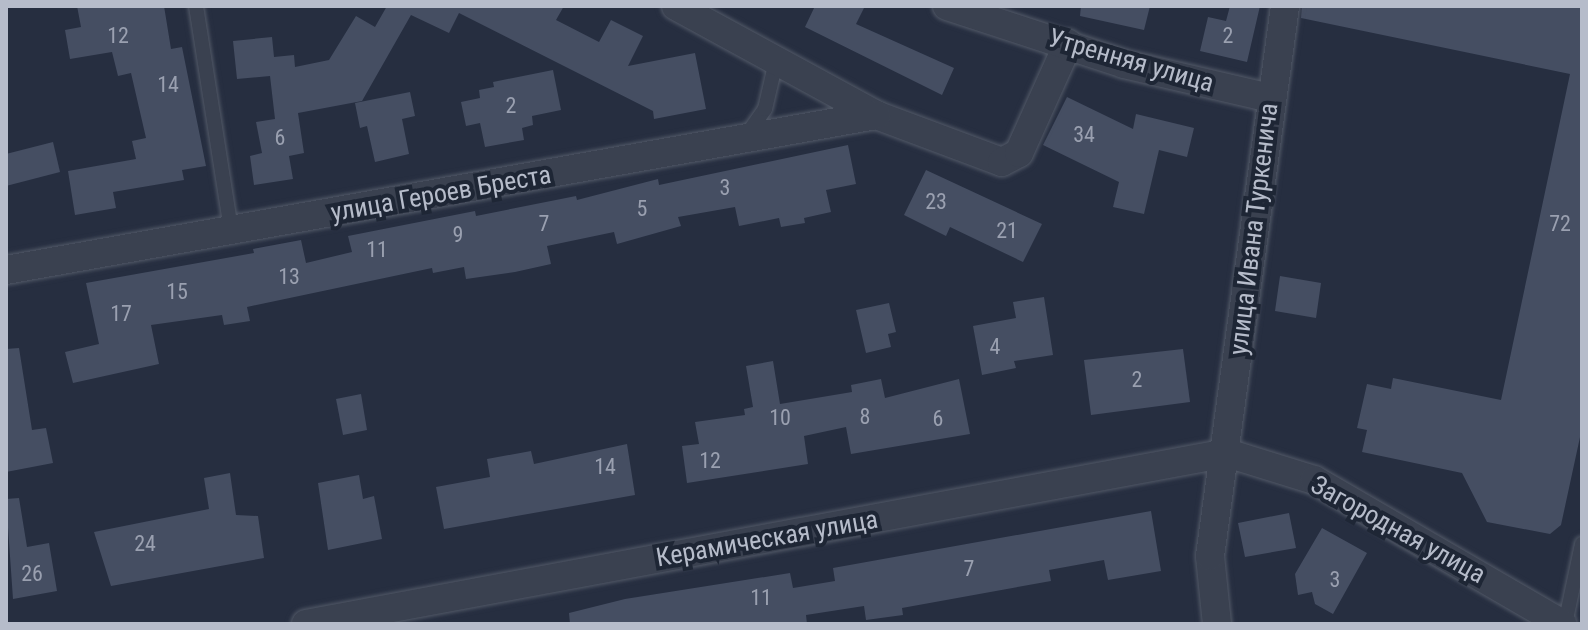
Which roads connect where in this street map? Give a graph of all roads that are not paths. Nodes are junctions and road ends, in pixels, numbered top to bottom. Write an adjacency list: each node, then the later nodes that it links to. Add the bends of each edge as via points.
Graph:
1 (196, 6): 10 (lane)
2 (676, 6): 6 (street)
3 (947, 6): 5 (street, Утренняя улица)
4 (1285, 6): 7 (street, улица Ивана Туркенича)
5 (1068, 44): 7 (street, Утренняя улица, via 1124,64); 8 (street, via 1019,153 1002,162)
6 (777, 57): 8 (street); 9 (lane, via 765,109)
7 (1270, 98): 12 (street, улица Ивана Туркенича)
8 (876, 115): 9 (street, улица Героев Бреста)
9 (746, 136): 10 (street, улица Героев Бреста)
10 (231, 230): 11 (street, улица Героев Бреста)
11 (6, 270)
12 (1227, 453): 14 (street, Керамическая улица); 15 (street, улица Ивана Туркенича, via 1210,556); 16 (street, Загородная улица, via 1314,480)
13 (1582, 544): 16 (lane)
14 (306, 624)
15 (1217, 624)
16 (1564, 624)

